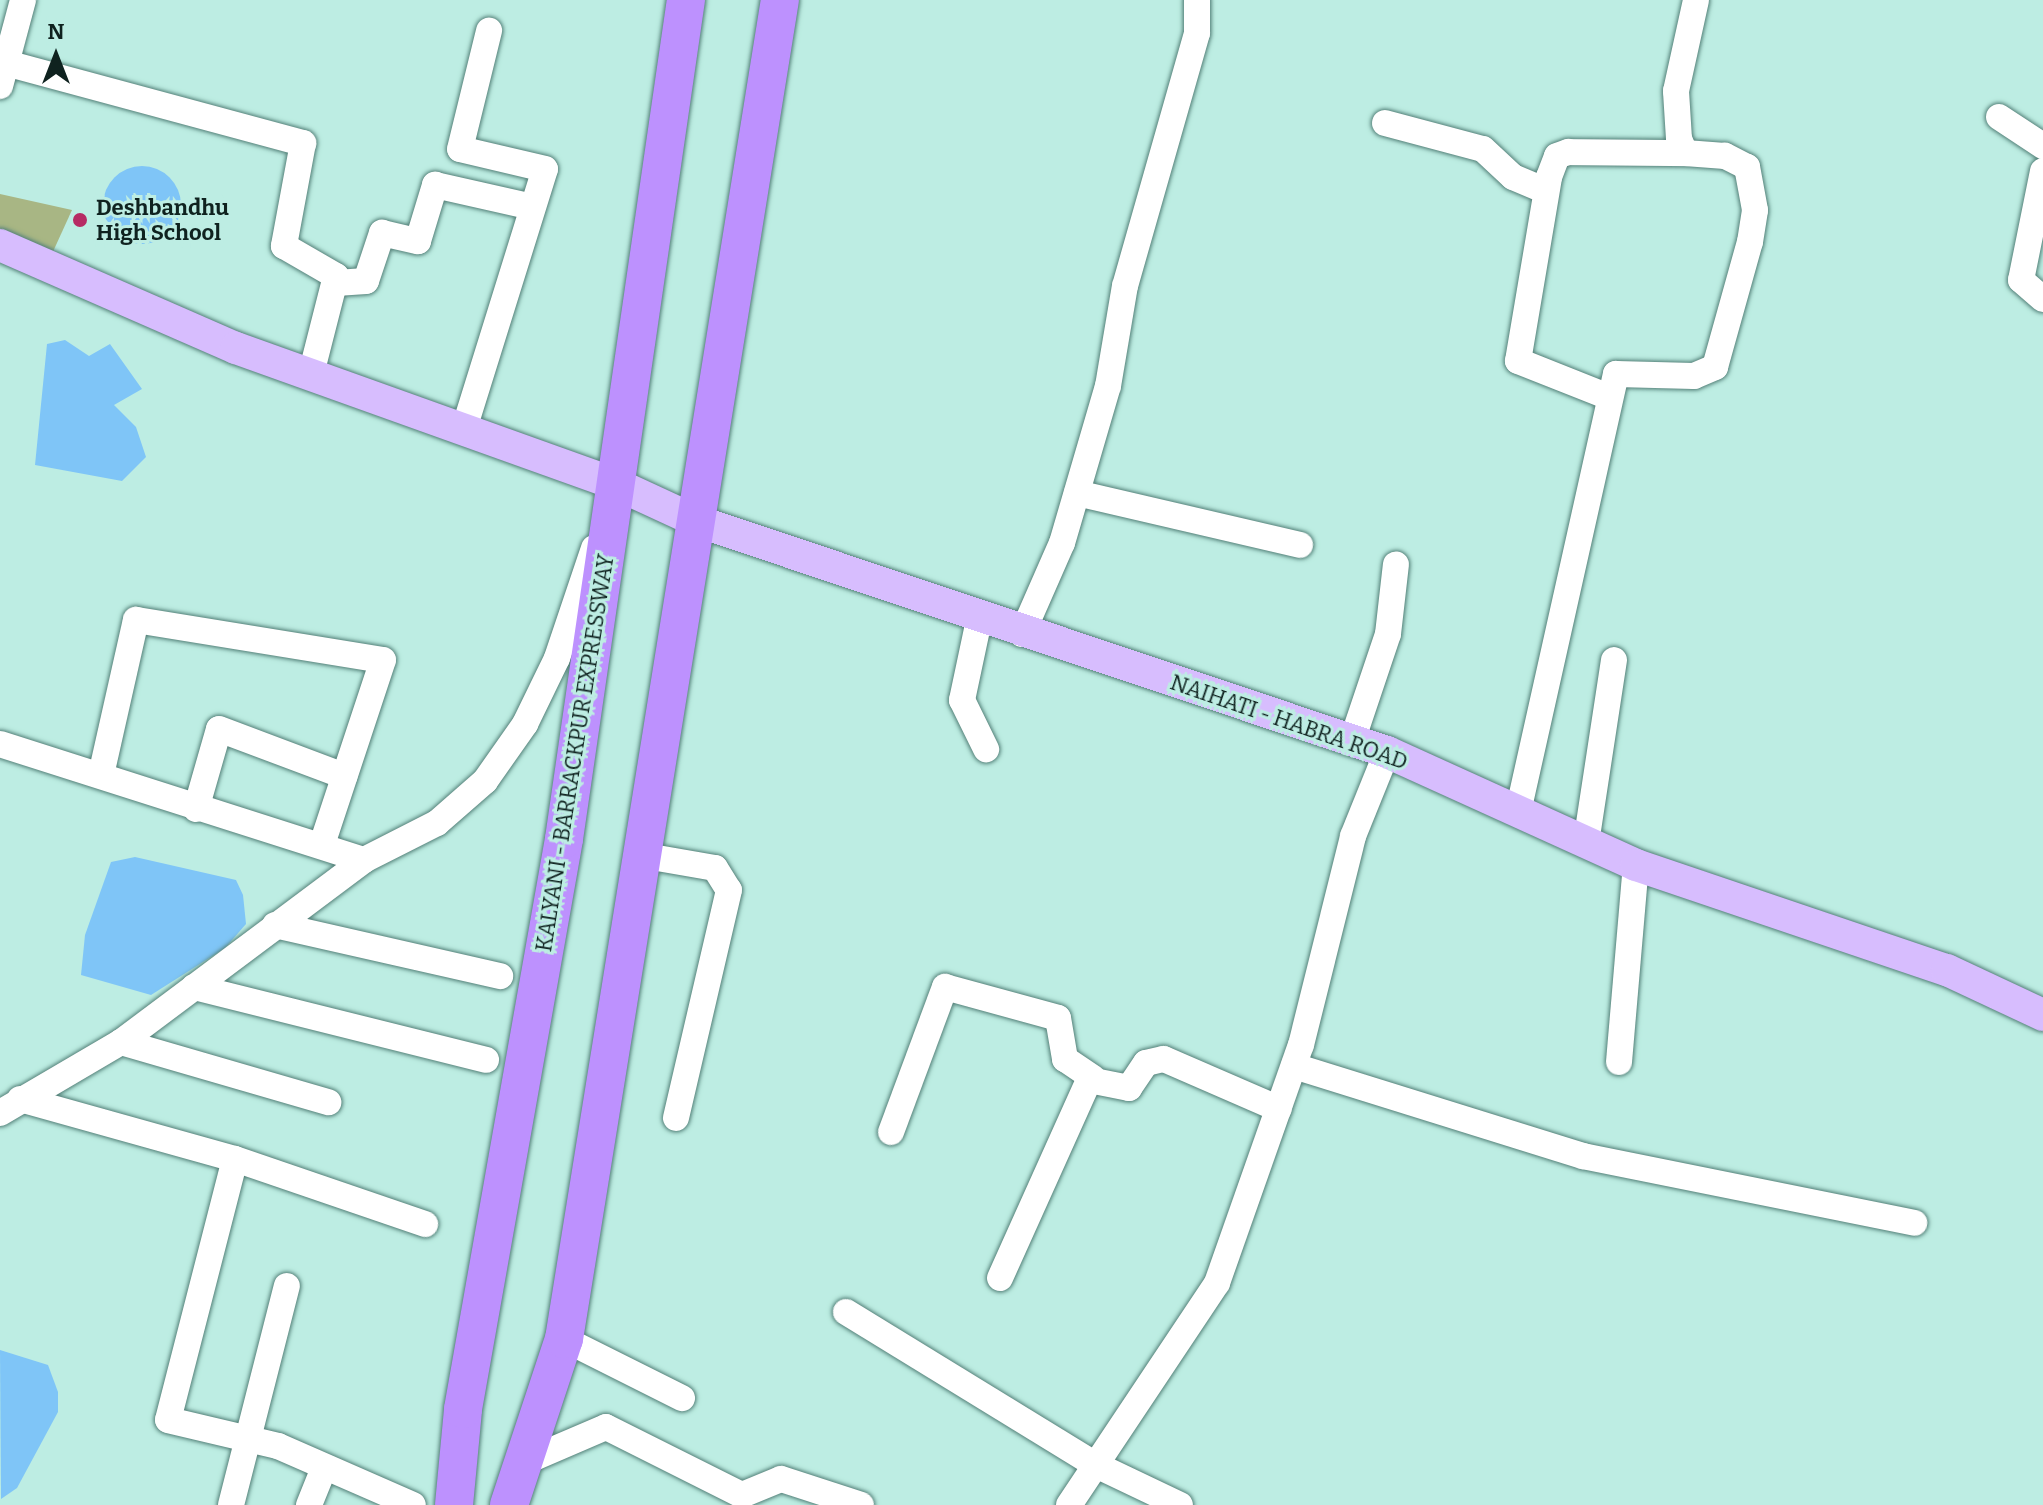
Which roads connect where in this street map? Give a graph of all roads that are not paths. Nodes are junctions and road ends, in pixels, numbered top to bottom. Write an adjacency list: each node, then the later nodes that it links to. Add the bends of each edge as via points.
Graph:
1 (686, 0): 21 (highway, KALYANI - BARRACKPUR EXPRESSWAY)
2 (780, 0): 23 (highway)
3 (1197, 0): 22 (street, via 1197,33)
4 (1696, 0): 11 (street, via 1676,91)
5 (13, 14): 7 (street)
6 (489, 31): 14 (street, via 460,149 545,169)
7 (3, 75): 16 (street, via 303,143 284,246 325,268)
8 (1999, 117): 10 (street)
9 (1385, 123): 13 (street, via 1483,149 1513,177)
10 (2043, 146)
11 (1685, 153): 13 (street, via 1568,152 1553,162); 19 (street, via 1736,159 1755,187 1750,242 1719,358 1707,374 1694,376 1620,370)
12 (2043, 171): 17 (street, via 2021,280)
13 (1546, 191): 19 (street, via 1518,361)
14 (533, 207): 16 (street, via 435,185 418,241 382,233 366,281); 20 (street)
15 (2, 250): 18 (main road, NAIHATI - HABRA ROAD)
16 (336, 283): 18 (street)
17 (2043, 299)
18 (311, 374): 20 (main road, NAIHATI - HABRA ROAD)
19 (1609, 397): 36 (street)
20 (464, 429): 21 (main road, NAIHATI - HABRA ROAD)
21 (616, 484): 23 (main road, NAIHATI - HABRA ROAD); 40 (street, via 557,658 525,724 485,781 437,823); 71 (highway, KALYANI - BARRACKPUR EXPRESSWAY, via 564,839 463,1409)
22 (1077, 493): 24 (street); 27 (street)
23 (694, 520): 26 (main road, NAIHATI - HABRA ROAD); 39 (highway)
24 (1300, 545)
25 (1396, 564): 29 (street, via 1388,634)
26 (979, 620): 27 (main road, NAIHATI - HABRA ROAD); 31 (street, via 962,700)
27 (1022, 634): 29 (main road, NAIHATI - HABRA ROAD)
28 (1614, 660): 37 (street)
29 (1352, 741): 32 (main road, NAIHATI - HABRA ROAD)
30 (0, 744): 33 (street)
31 (986, 749)
32 (1387, 752): 36 (main road, NAIHATI - HABRA ROAD); 49 (street, via 1353,836)
33 (101, 775): 34 (street, via 136,620 383,660); 35 (street)
34 (344, 776): 35 (street, via 219,729); 38 (street)
35 (196, 809): 38 (street)
36 (1518, 812): 37 (main road, NAIHATI - HABRA ROAD)
37 (1586, 843): 41 (main road, NAIHATI - HABRA ROAD)
38 (322, 844): 40 (street)
39 (640, 855): 54 (street, via 715,868 729,890); 62 (highway)
40 (364, 860): 42 (street)
41 (1636, 865): 45 (main road, NAIHATI - HABRA ROAD, via 1947,970); 48 (street)
42 (275, 925): 43 (street); 44 (street)
43 (500, 976)
44 (194, 987): 46 (street); 47 (street)
45 (2043, 1015)
46 (121, 1042): 51 (street); 52 (street)
47 (486, 1060)
48 (1619, 1062)
49 (1294, 1066): 53 (street); 57 (street, via 1583,1156)
50 (1093, 1078): 53 (street, via 1129,1088 1146,1063 1164,1059); 55 (street, via 1061,1052 1058,1018 945,987); 59 (street)
51 (328, 1102)
52 (10, 1106): 56 (street)
53 (1279, 1109): 66 (street, via 1217,1283)
54 (676, 1118)
55 (891, 1132)
56 (235, 1159): 58 (street); 64 (street, via 168,1420)
57 (1914, 1223)
58 (425, 1224)
59 (1000, 1278)
60 (287, 1286): 64 (street)
61 (846, 1312): 66 (street)
62 (564, 1339): 63 (street); 65 (highway)
63 (682, 1398)
64 (247, 1441): 67 (street, via 278,1446); 68 (street)
65 (522, 1463): 72 (highway); 73 (street, via 606,1427 742,1495 781,1479)
66 (1096, 1465): 74 (street); 75 (street)
67 (324, 1468): 69 (street); 70 (street)
68 (231, 1505)
69 (309, 1505)
70 (413, 1505)
71 (454, 1505)
72 (509, 1505)
73 (861, 1505)
74 (1069, 1505)
75 (1180, 1505)

